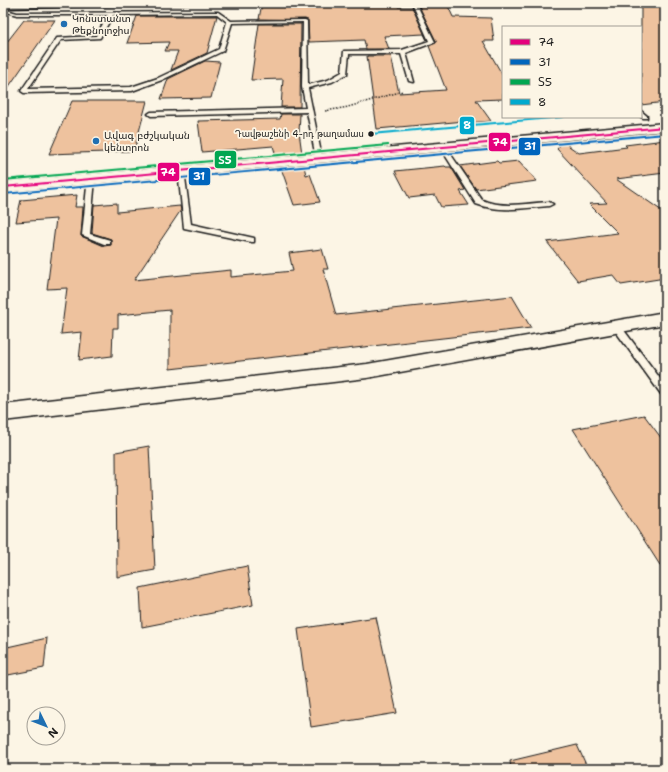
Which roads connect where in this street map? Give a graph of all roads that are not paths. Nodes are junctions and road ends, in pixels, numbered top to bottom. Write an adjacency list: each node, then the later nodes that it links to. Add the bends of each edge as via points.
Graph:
1 (188, 3): 3 (lane)
2 (414, 3): 6 (lane, via 432,42)
3 (5, 8): 4 (lane, via 17,14)
4 (111, 14): 5 (lane, via 218,13); 5 (lane, via 98,37 59,39 24,91 132,89 160,79 221,50)
5 (230, 22): 8 (lane, via 305,21)
6 (403, 52): 7 (lane); 8 (lane, via 346,52 345,73 330,81)
7 (412, 81)
8 (306, 87): 9 (lane)
9 (310, 112): 10 (lane); 16 (lane)
10 (152, 114)
11 (643, 115): 12 (main road)
12 (665, 115)
13 (617, 118): 16 (main road)
14 (665, 127): 15 (main road)
15 (443, 147): 16 (main road); 21 (lane, via 479,202 499,207)
16 (318, 152): 17 (main road); 18 (main road)
17 (181, 170): 19 (main road); 22 (lane, via 187,226)
18 (3, 175)
19 (91, 179): 20 (main road); 23 (lane, via 86,235)
20 (3, 187)
21 (549, 204)
22 (251, 240)
23 (107, 242)
24 (665, 318): 25 (main road)
25 (617, 327): 26 (lane); 27 (main road, via 367,371)
26 (665, 392)
27 (3, 413)

